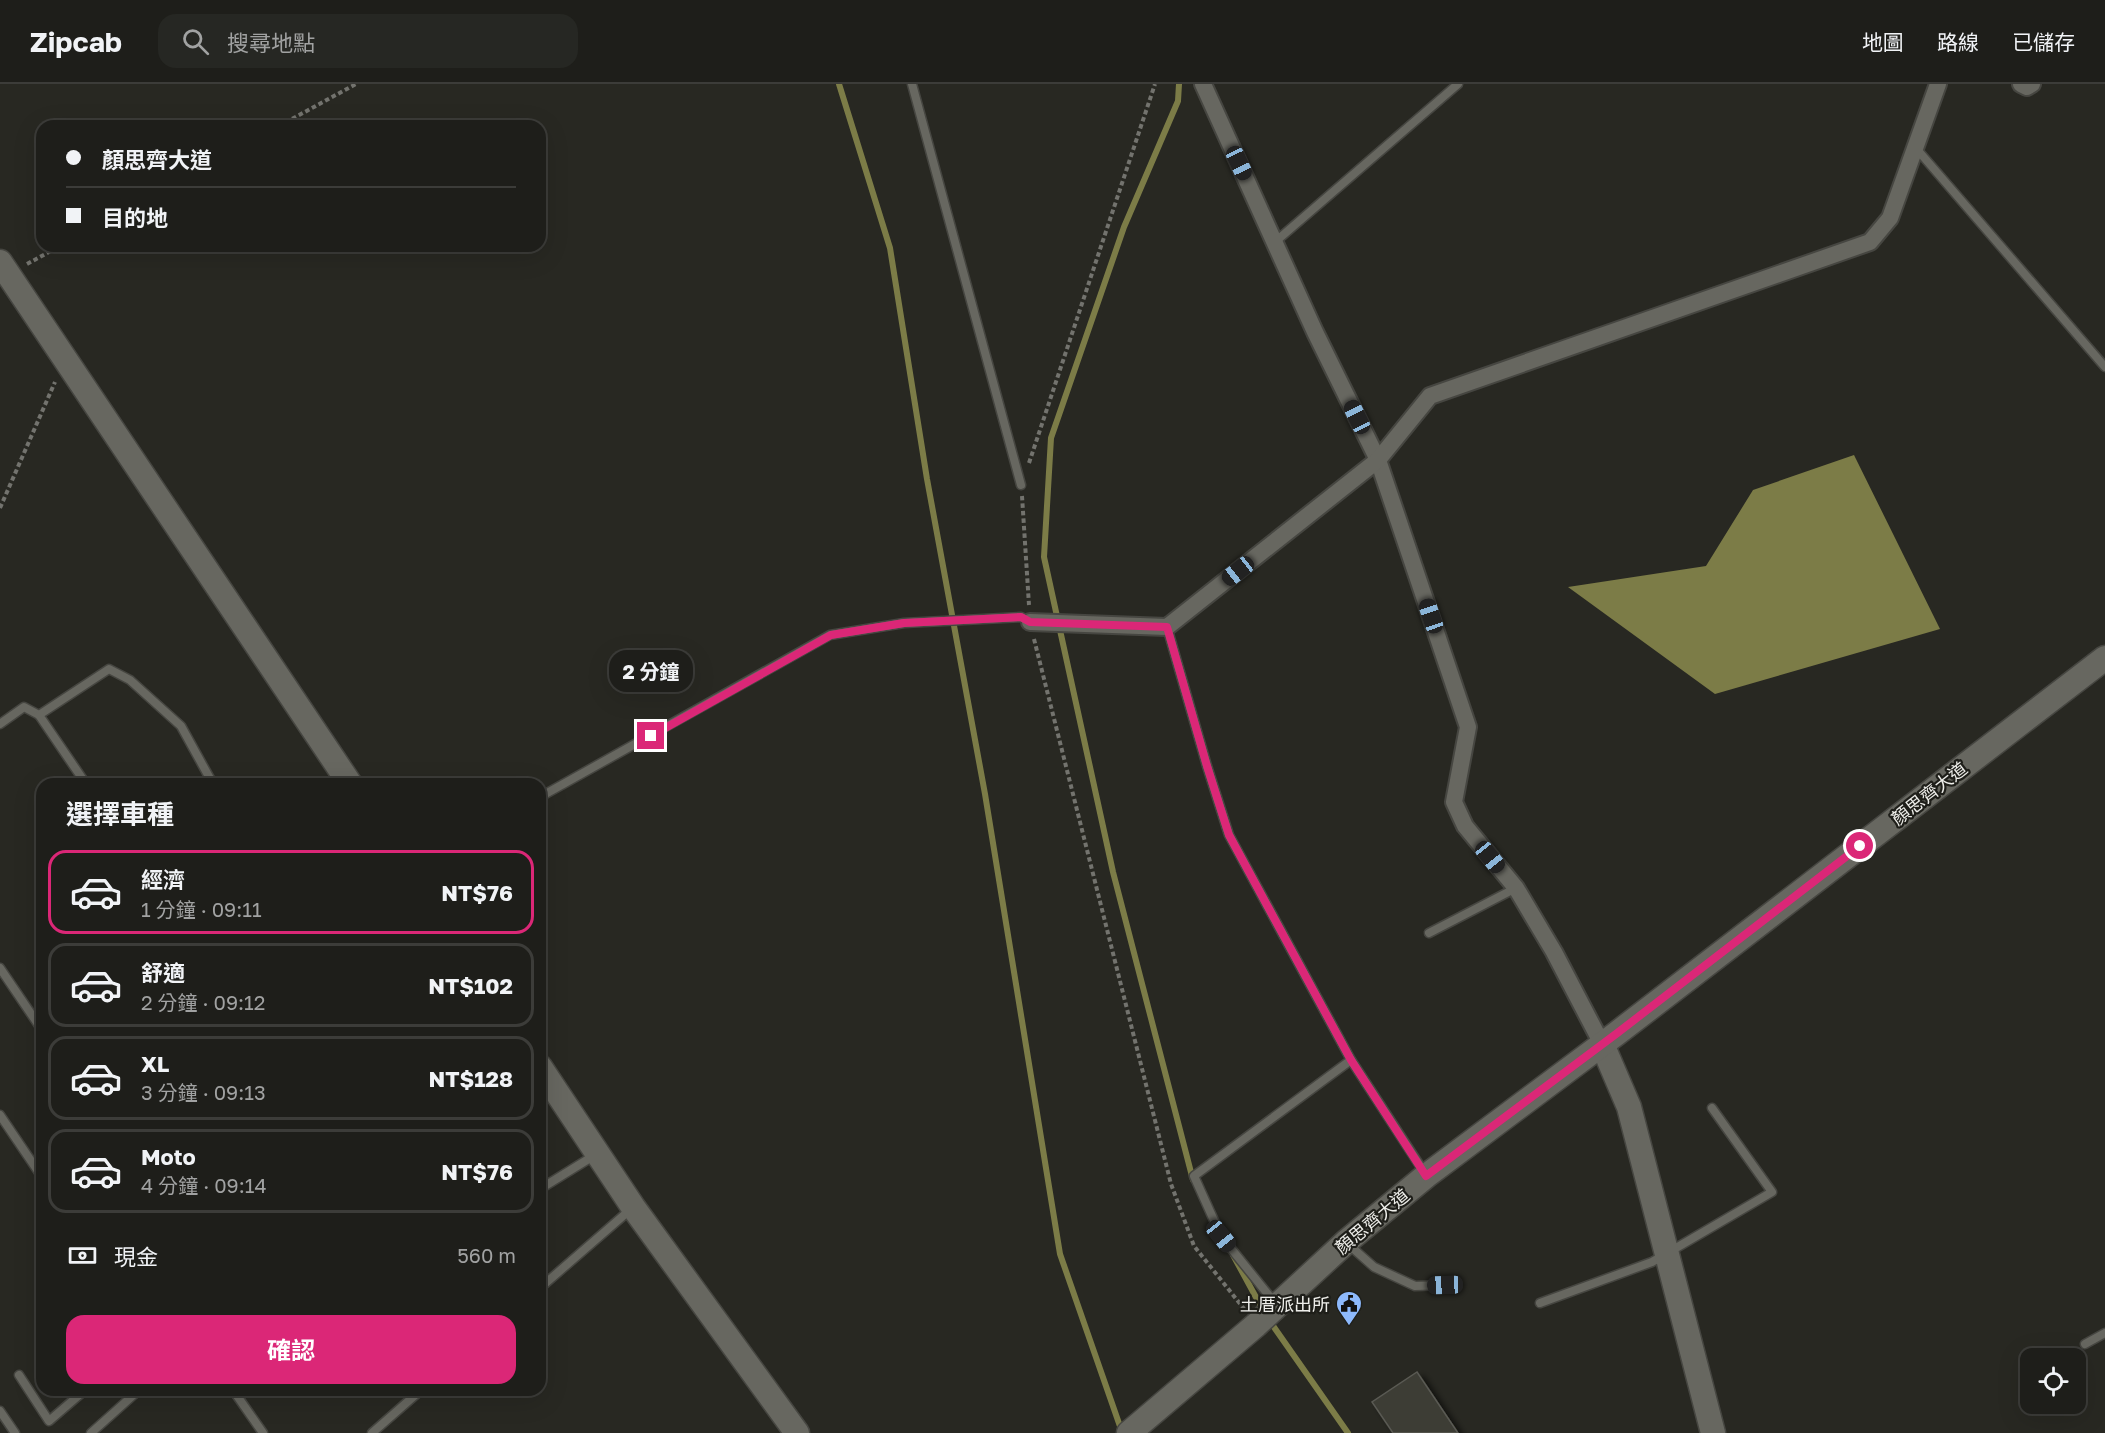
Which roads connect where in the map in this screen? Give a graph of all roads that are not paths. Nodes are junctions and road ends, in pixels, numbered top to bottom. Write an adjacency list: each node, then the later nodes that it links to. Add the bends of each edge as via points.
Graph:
1 (912, 84): 12 (lane)
2 (1203, 84): 8 (street)
3 (1458, 84): 8 (lane)
4 (1938, 84): 7 (street)
5 (2021, 84): 6 (street)
6 (2032, 84)
7 (1915, 147): 10 (lane); 11 (street, via 1890,218 1870,242 1430,396)
8 (1275, 242): 11 (street)
9 (0, 262): 20 (street)
10 (2105, 367)
11 (1378, 460): 14 (street); 22 (street, via 1468,727 1454,802 1465,826)
12 (1022, 485)
13 (1030, 622): 14 (street); 21 (lane, via 1021,617 904,623 831,635)
14 (1167, 627): 27 (lane, via 1229,835)
15 (2105, 658): 26 (street, 顏思齊大道)
16 (39, 715): 17 (lane, via 24,707); 18 (lane); 19 (lane, via 109,669 130,680 181,726)
17 (0, 724)
18 (82, 778)
19 (210, 778)
20 (346, 778)
21 (546, 794)
22 (1516, 888): 23 (lane); 26 (street)
23 (1429, 933)
24 (0, 968): 25 (lane)
25 (36, 1021)
26 (1602, 1044): 33 (street, 顏思齊大道); 37 (street, via 1629,1107)
27 (1351, 1060): 33 (lane); 41 (lane, via 1194,1176 1221,1236)
28 (546, 1077): 31 (street)
29 (1712, 1108): 37 (lane, via 1772,1192)
30 (0, 1115): 32 (lane)
31 (598, 1153): 34 (lane); 35 (street)
32 (36, 1168)
33 (1426, 1176): 36 (street, 顏思齊大道)
34 (546, 1185)
35 (633, 1207): 38 (lane); 55 (street)
36 (1346, 1242): 39 (lane, via 1374,1267 1415,1286); 41 (street, 顏思齊大道)
37 (1666, 1253): 40 (lane, via 1652,1262); 56 (street)
38 (546, 1283)
39 (1445, 1285)
40 (1540, 1303)
41 (1277, 1305): 50 (street, 顏思齊大道)
42 (2105, 1333): 43 (lane)
43 (2085, 1344)
44 (19, 1375): 45 (lane, via 49,1421)
45 (78, 1396)
46 (132, 1396): 52 (lane)
47 (237, 1396): 53 (lane)
48 (415, 1396): 54 (lane)
49 (0, 1411): 51 (lane)
50 (1135, 1431)
51 (15, 1433)
52 (91, 1433)
53 (262, 1433)
54 (372, 1433)
55 (797, 1433)
56 (1713, 1433)

